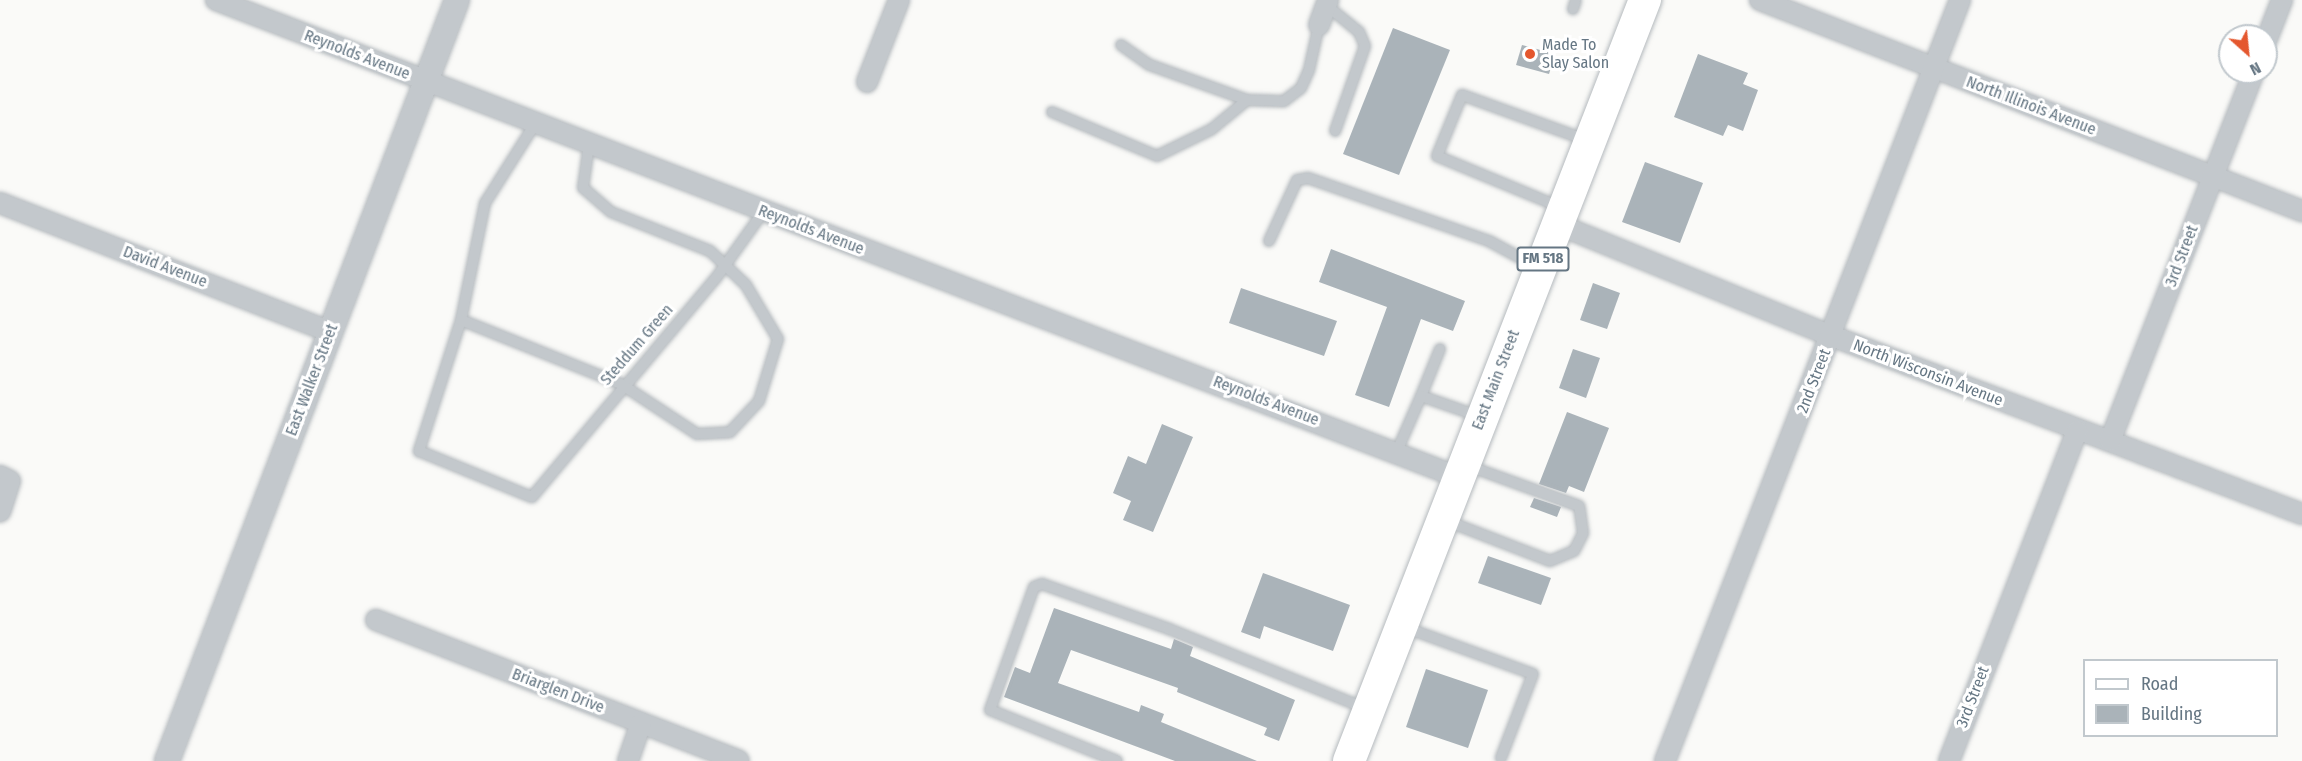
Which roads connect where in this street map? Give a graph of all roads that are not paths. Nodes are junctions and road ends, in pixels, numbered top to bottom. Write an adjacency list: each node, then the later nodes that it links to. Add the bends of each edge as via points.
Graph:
1 (216, 0): 13 (street, Reynolds Avenue)
2 (458, 0): 13 (street, East Walker Street)
3 (899, 0): 14 (street)
4 (1644, 0): 20 (main road, East Main Street / FM 518)
5 (1760, 0): 12 (street, North Illinois Avenue)
6 (1960, 0): 12 (street, 2nd Street)
7 (2282, 0): 9 (street)
8 (1327, 3): 10 (street); 19 (lane, via 1359,32 1365,46)
9 (2273, 24)
10 (1319, 25): 16 (lane, via 1301,87 1284,101)
11 (1121, 45): 16 (lane, via 1150,64)
12 (1934, 68): 22 (street, North Illinois Avenue); 32 (street, 2nd Street)
13 (426, 82): 18 (street, Reynolds Avenue); 31 (street, East Walker Street)
14 (867, 82)
15 (2249, 84): 22 (street, 3rd Street)
16 (1247, 100): 17 (lane, via 1212,129 1157,156)
17 (1052, 112)
18 (535, 124): 21 (street, Reynolds Avenue); 30 (lane, via 485,203)
19 (1335, 131)
20 (1589, 141): 26 (main road, East Main Street / FM 518); 26 (lane, via 1462,95 1437,156)
21 (589, 145): 25 (street, Reynolds Avenue); 28 (lane, via 583,189 611,212 710,251)
22 (2213, 176): 24 (street, North Illinois Avenue); 38 (street, 3rd Street)
23 (0, 203): 31 (street, David Avenue)
24 (2302, 211)
25 (763, 212): 28 (lane, Steddum Green); 39 (street, Reynolds Avenue)
26 (1560, 216): 29 (main road, East Main Street / FM 518); 32 (street, North Wisconsin Avenue)
27 (1269, 241): 29 (lane, via 1297,180 1308,178 1489,241)
28 (725, 266): 34 (lane, Steddum Green); 34 (lane, via 746,285 778,339 759,401 730,432 697,434)
29 (1539, 268): 36 (main road, East Main Street / FM 518)
30 (461, 320): 34 (lane); 34 (lane, Steddum Green, via 419,451 532,497)
31 (331, 332): 50 (street, East Walker Street)
32 (1832, 336): 37 (street, North Wisconsin Avenue); 55 (street, 2nd Street)
33 (1440, 349): 35 (lane)
34 (621, 384)
35 (1421, 396): 36 (lane); 39 (lane)
36 (1481, 417): 40 (main road, East Main Street / FM 518)
37 (2077, 431): 38 (street, North Wisconsin Avenue); 56 (street, 3rd Street)
38 (2110, 441): 43 (street, North Wisconsin Avenue)
39 (1402, 453): 40 (street, Reynolds Avenue)
40 (1461, 470): 44 (main road, East Main Street / FM 518); 44 (lane, via 1578,506 1583,532 1574,551 1550,561)
41 (0, 476): 42 (street, via 10,481)
42 (0, 511)
43 (2302, 514)
44 (1442, 519): 46 (main road, East Main Street / FM 518)
45 (376, 620): 48 (street, Briarglen Drive)
46 (1401, 626): 47 (main road, East Main Street / FM 518); 49 (lane, via 1533,674)
47 (1368, 710): 53 (lane, via 1169,629 1042,584 1034,587 990,710); 54 (main road, East Main Street / FM 518)
48 (641, 723): 51 (street); 52 (street, Briarglen Drive)
49 (1501, 758)
50 (167, 761)
51 (628, 761)
52 (739, 761)
53 (1117, 761)
54 (1349, 761)
55 (1665, 761)
56 (1949, 761)

